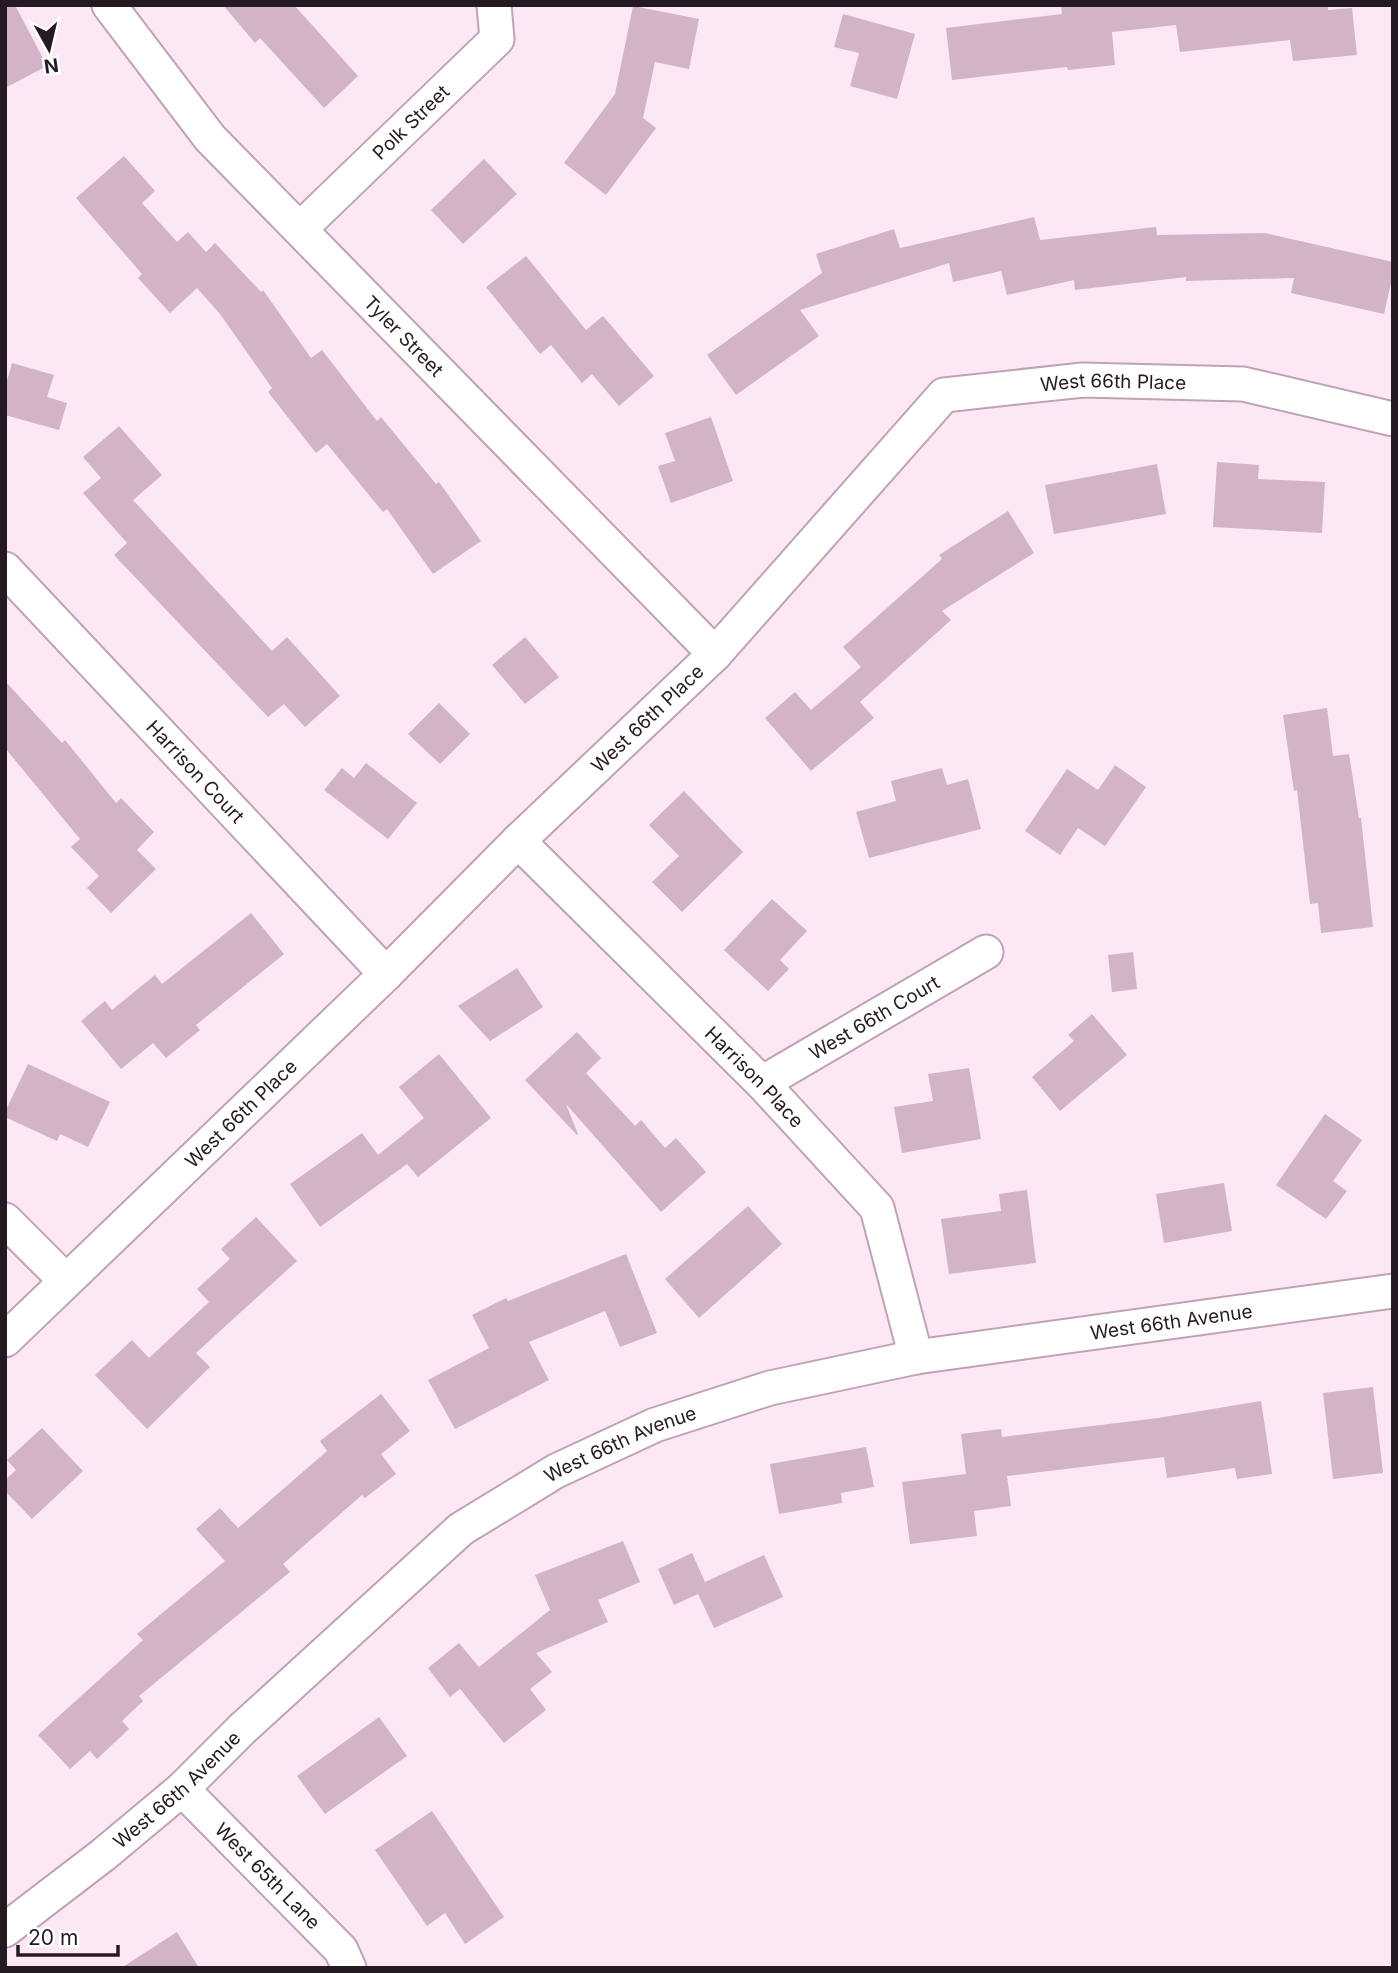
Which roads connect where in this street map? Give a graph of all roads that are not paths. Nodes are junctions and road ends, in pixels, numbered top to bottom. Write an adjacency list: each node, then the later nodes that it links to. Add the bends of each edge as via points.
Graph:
1 (109, 5): 3 (street, Tyler Street, via 210,138)
2 (494, 5): 3 (street, Polk Street, via 497,39)
3 (300, 229): 6 (street, Tyler Street)
4 (1393, 419): 6 (street, West 66th Place, via 1243,384 1083,380 944,395)
5 (5, 569): 9 (street, Harrison Court)
6 (715, 654): 7 (street, West 66th Place)
7 (518, 841): 9 (street, West 66th Place); 10 (street, Harrison Place)
8 (986, 952): 10 (street, West 66th Court)
9 (386, 974): 12 (street, West 66th Place)
10 (762, 1083): 15 (street, Harrison Place, via 877,1208)
11 (5, 1220): 12 (street)
12 (66, 1281): 14 (street, West 66th Place)
13 (1393, 1291): 15 (street, West 66th Avenue)
14 (5, 1340)
15 (916, 1357): 16 (street, West 66th Avenue, via 770,1388 655,1425 556,1471 461,1529)
16 (182, 1789): 17 (street, West 66th Avenue); 18 (street, West 65th Lane, via 341,1950)
17 (5, 1930)
18 (349, 1968)

